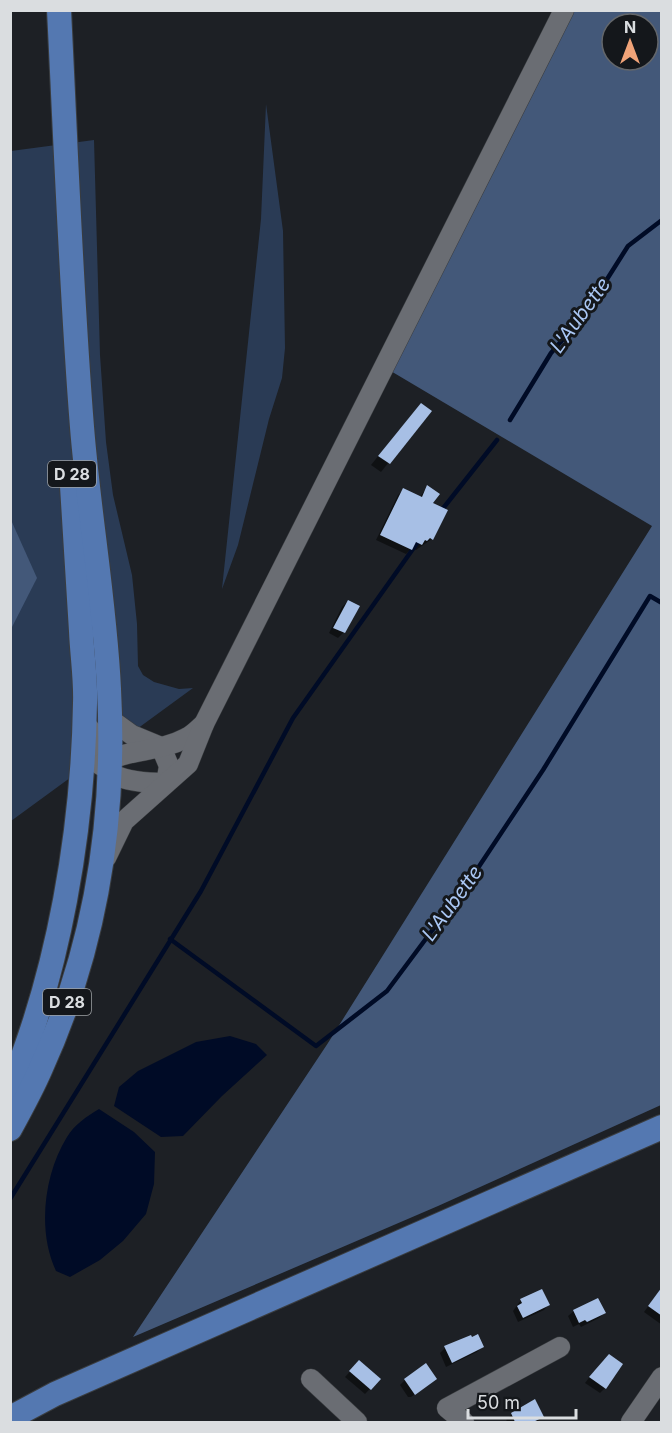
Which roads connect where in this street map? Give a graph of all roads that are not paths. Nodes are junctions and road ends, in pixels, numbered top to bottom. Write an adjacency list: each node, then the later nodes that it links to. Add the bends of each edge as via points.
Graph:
1 (46, 10): 4 (main road, D 28)
2 (59, 10): 5 (main road, D 28, via 82,429)
3 (564, 10): 6 (street)
4 (85, 702): 8 (street, via 93,752); 9 (main road, D 28)
5 (110, 719): 7 (street, via 132,735); 8 (main road, D 28)
6 (204, 724): 7 (street, via 185,739); 10 (street, via 188,764)
7 (161, 747): 8 (street, via 134,751); 10 (street, via 169,766)
8 (107, 766): 9 (street); 10 (street, via 123,780); 11 (main road, D 28, via 107,835)
9 (80, 782): 12 (main road, D 28, via 69,875 56,941 35,1022)
10 (166, 783): 11 (street, via 121,825)
11 (102, 867): 14 (main road, D 28, via 90,926 67,1001 41,1068)
12 (10, 1089)
13 (662, 1127): 18 (main road)
14 (10, 1130)
15 (560, 1347): 22 (street, via 447,1408)
16 (662, 1377): 23 (street)
17 (311, 1379): 21 (street)
18 (55, 1394): 19 (main road); 20 (main road)
19 (10, 1406)
20 (10, 1418)
21 (357, 1422)
22 (464, 1422)
23 (631, 1422)

